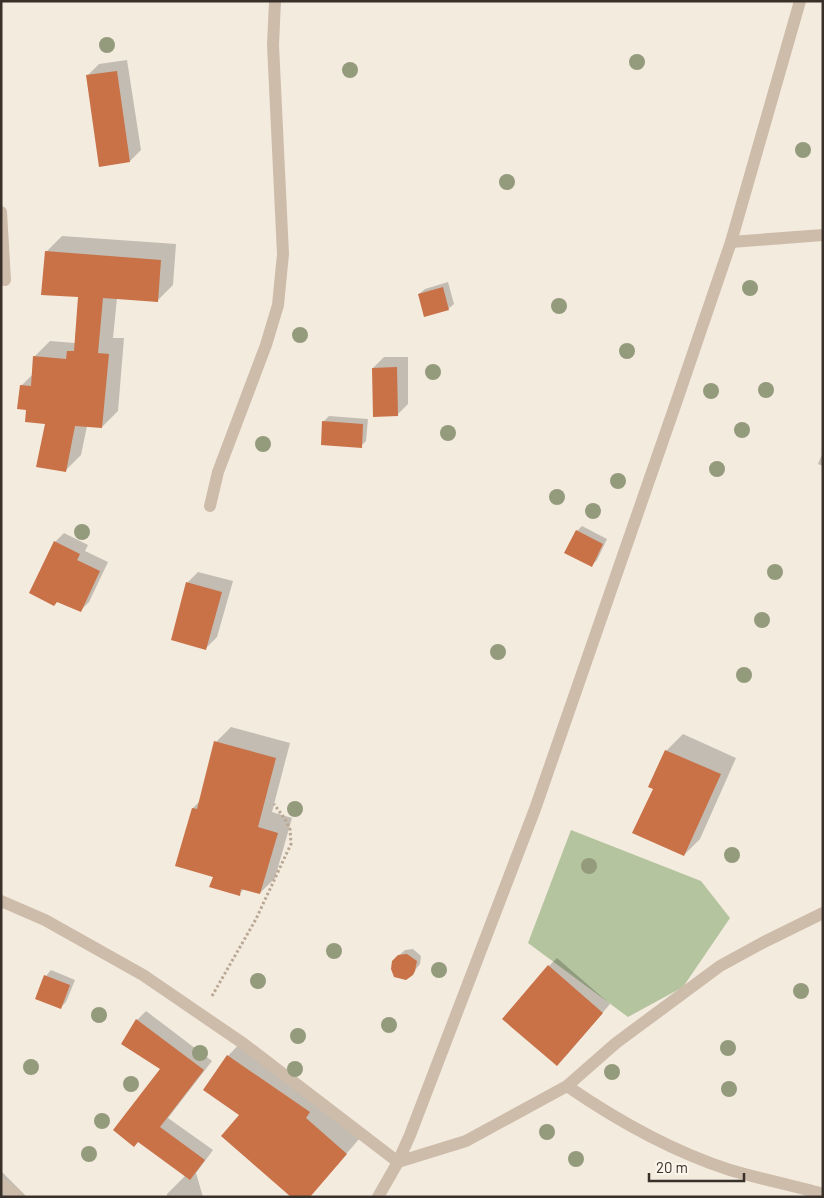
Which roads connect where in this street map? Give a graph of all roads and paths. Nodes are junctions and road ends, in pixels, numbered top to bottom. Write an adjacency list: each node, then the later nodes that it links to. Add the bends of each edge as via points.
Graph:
1 (274, 1): 7 (street, via 273,45 283,254 278,305 266,346 218,472)
2 (800, 1): 5 (street)
3 (1, 212): 6 (street)
4 (823, 235): 5 (street)
5 (731, 242): 13 (street, via 535,809)
6 (5, 280)
7 (210, 506)
8 (274, 804): 11 (path, via 286,819 291,844 256,919)
9 (1, 901): 11 (street, via 45,920 143,975)
10 (823, 913): 12 (street, via 720,966 616,1043)
11 (201, 1014): 13 (street)
12 (567, 1086): 13 (street, via 466,1141); 15 (street, via 606,1112 687,1152 730,1170)
13 (398, 1162): 17 (street)
14 (1, 1184): 16 (street)
15 (823, 1194)
16 (18, 1197)
17 (378, 1197)

